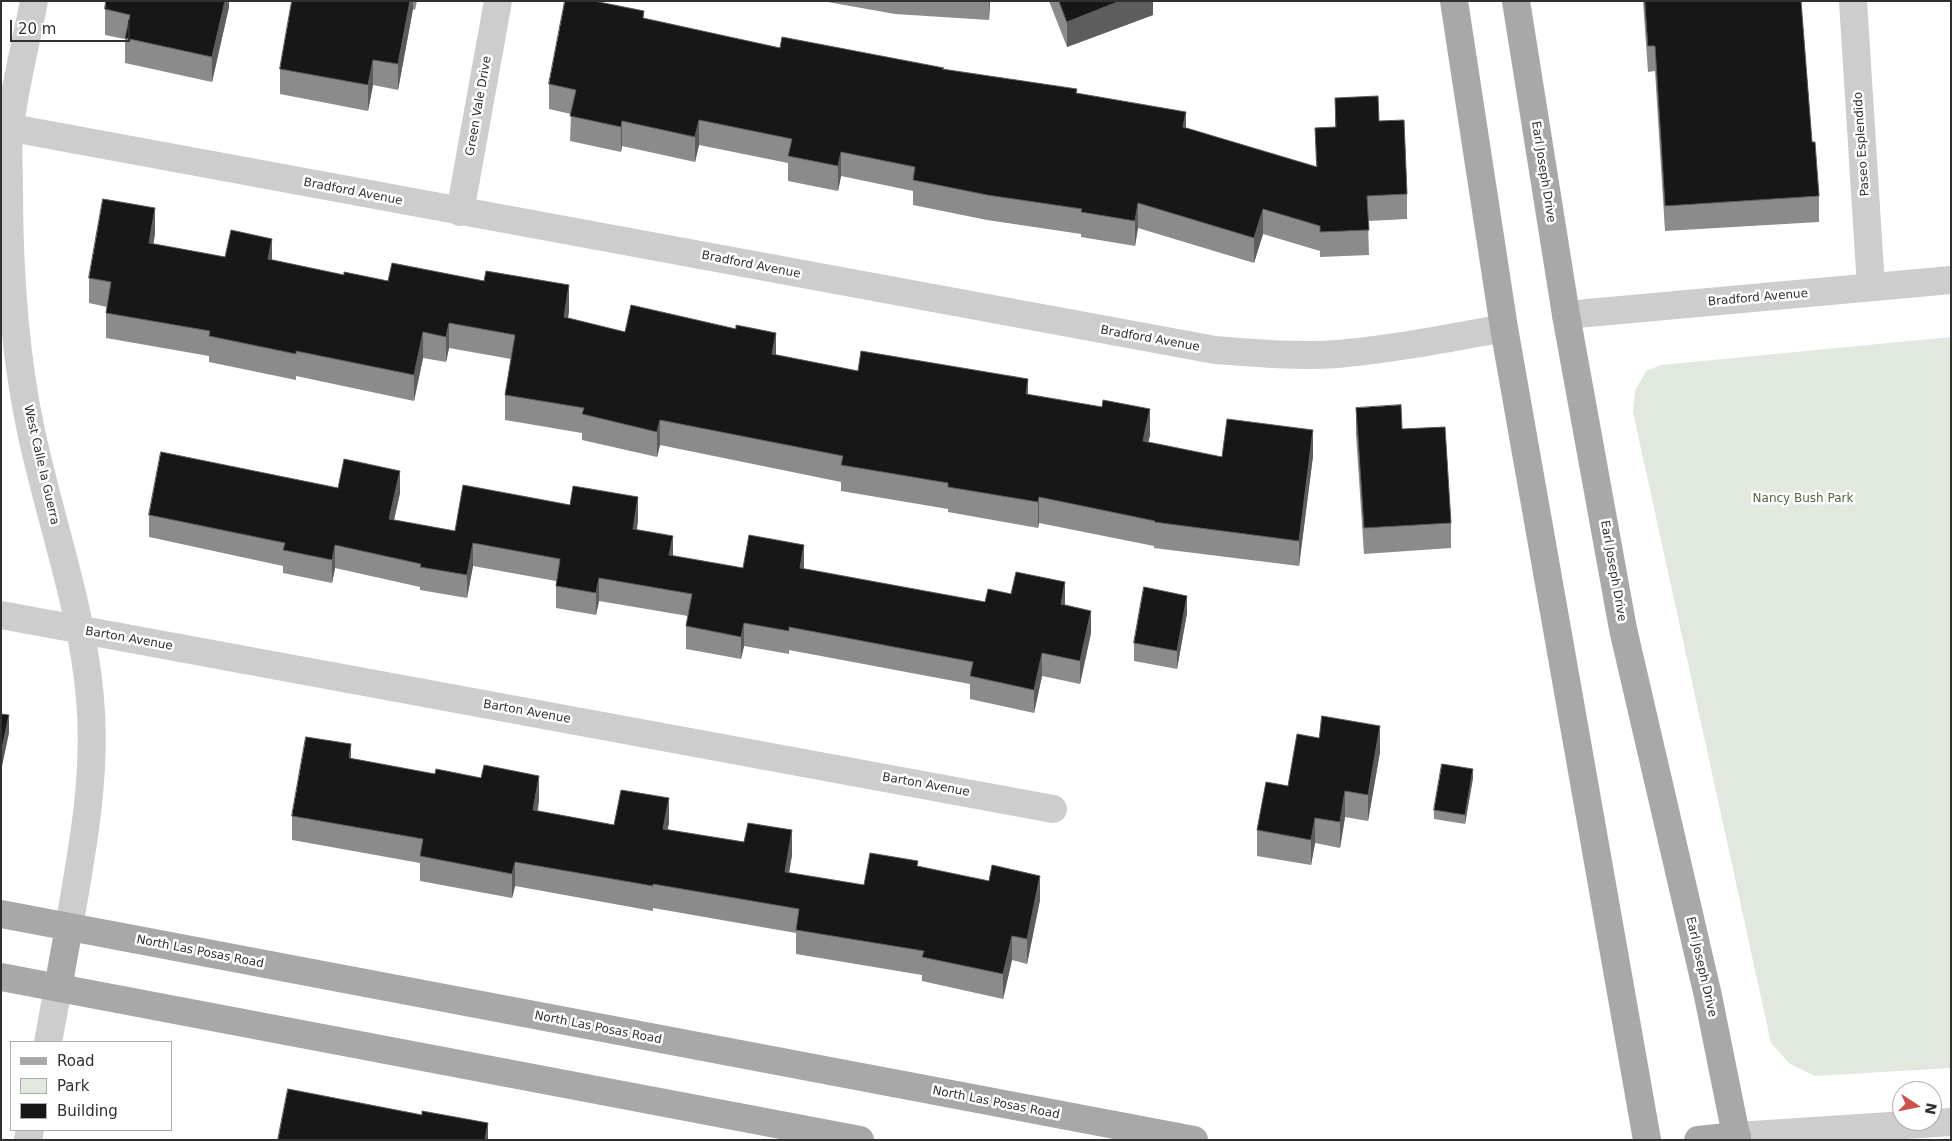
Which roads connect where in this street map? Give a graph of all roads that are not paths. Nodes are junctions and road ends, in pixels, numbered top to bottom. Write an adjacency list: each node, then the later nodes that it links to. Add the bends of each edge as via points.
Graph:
1 (34, 1): 6 (street, West Calle la Guerra)
2 (498, 1): 7 (street, Green Vale Drive)
3 (1454, 1): 11 (main road)
4 (1516, 1): 10 (main road, Earl Joseph Drive)
5 (1853, 1): 9 (street, Paseo Esplendido)
6 (5, 127): 7 (street, Bradford Avenue); 13 (street, West Calle la Guerra, via 14,308 21,370 31,431)
7 (460, 212): 11 (street, Bradford Avenue, via 1215,350 1276,355 1336,354)
8 (1951, 280): 9 (street, Bradford Avenue)
9 (1871, 287): 10 (street, Bradford Avenue)
10 (1566, 315): 21 (main road, Earl Joseph Drive, via 1624,629)
11 (1504, 328): 24 (main road)
12 (1, 615): 13 (street, Barton Avenue)
13 (81, 631): 14 (street, Barton Avenue); 16 (street, West Calle la Guerra, via 90,698 92,747 89,802)
14 (1053, 809)
15 (1, 914): 16 (main road, North Las Posas Road)
16 (69, 928): 18 (main road); 23 (main road, North Las Posas Road)
17 (1, 977): 18 (main road)
18 (58, 988): 19 (street); 22 (main road)
19 (48, 1041)
20 (1951, 1122): 21 (street)
21 (1737, 1138): 25 (main road)
22 (860, 1140)
23 (1194, 1140)
24 (1647, 1140)
25 (1698, 1140)

